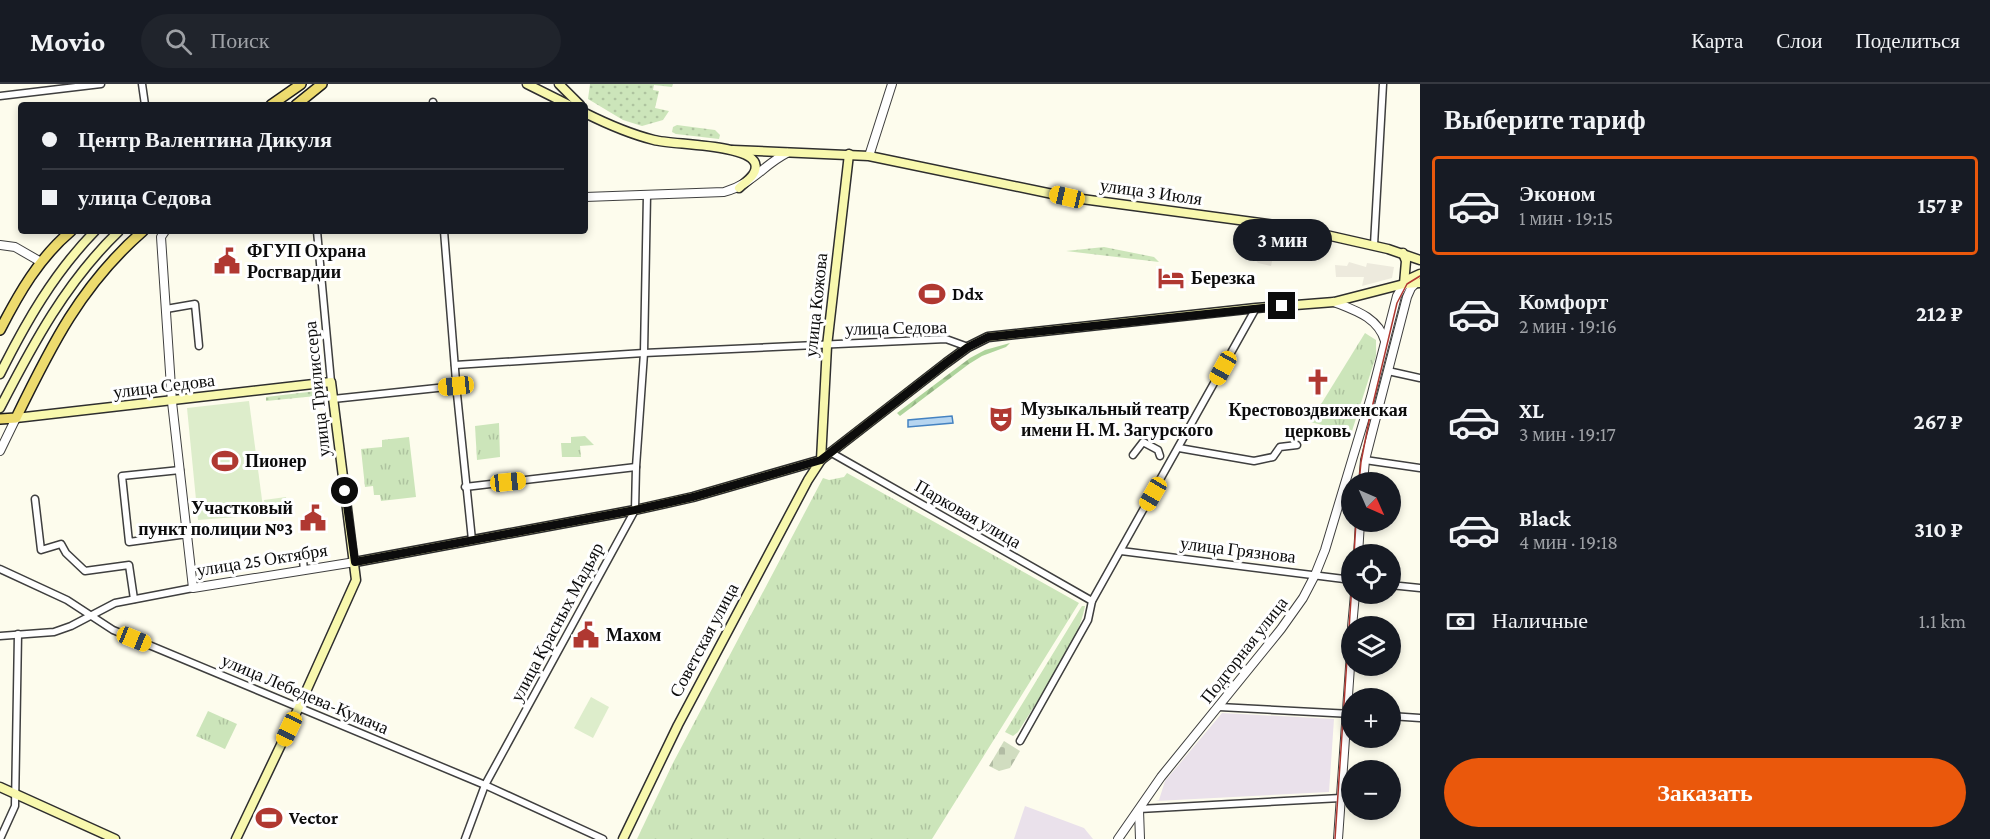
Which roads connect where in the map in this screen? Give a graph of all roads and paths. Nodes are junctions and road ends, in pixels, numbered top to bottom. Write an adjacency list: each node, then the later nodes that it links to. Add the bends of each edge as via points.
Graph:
1 (102, 84): 9 (street)
2 (142, 84): 10 (street)
3 (301, 84): 11 (main road)
4 (322, 84): 12 (main road)
5 (527, 84): 13 (main road)
6 (559, 84): 14 (main road)
7 (892, 84): 19 (street)
8 (1383, 84): 31 (street)
9 (0, 96)
10 (145, 102)
11 (275, 102)
12 (300, 102)
13 (562, 102)
14 (577, 102)
15 (588, 113): 16 (main road, улица 3 Июля, via 655,140)
16 (733, 150): 17 (main road, улица 3 Июля); 20 (main road, via 749,156 756,166 752,176)
17 (790, 152): 18 (main road, улица 3 Июля); 20 (street)
18 (849, 154): 19 (main road, улица 3 Июля); 45 (main road, улица Кожова)
19 (869, 156): 31 (main road, улица 3 Июля, via 1067,197 1291,227)
20 (738, 188): 21 (street)
21 (647, 195): 22 (street); 47 (street, улица Красных Мадьяр)
22 (588, 197)
23 (68, 234): 34 (main road)
24 (92, 234): 50 (main road, via 48,287)
25 (116, 234): 56 (main road, via 63,296)
26 (140, 234): 57 (main road, via 80,299)
27 (163, 234): 41 (street)
28 (318, 234): 52 (street, улица Трилиссера)
29 (444, 234): 48 (street)
30 (0, 245): 34 (street, via 15,247)
31 (1374, 245): 32 (main road, улица 3 Июля)
32 (1402, 254): 33 (main road, улица 3 Июля); 37 (main road, via 1406,261)
33 (1420, 260)
34 (41, 262): 42 (main road)
35 (1420, 273): 37 (main road)
36 (1418, 283): 37 (main road); 38 (street)
37 (1404, 284): 38 (street); 39 (main road, улица Седова); 43 (street, Подгорная улица)
38 (1407, 297): 49 (street)
39 (1334, 302): 40 (main road, улица Седова); 43 (street, via 1373,321)
40 (1256, 308): 46 (main road, улица Седова, via 988,337); 60 (street)
41 (166, 309): 44 (street, via 195,304); 55 (street)
42 (0, 330)
43 (1385, 342): 81 (street, Подгорная улица)
44 (199, 346)
45 (826, 346): 46 (street, улица Седова, via 945,339); 47 (street, улица Седова); 65 (main road, улица Кожова)
46 (968, 347): 62 (main road, улица 25 Октября)
47 (644, 353): 48 (street, улица Седова); 67 (street, улица Красных Мадьяр)
48 (454, 365): 53 (street)
49 (1388, 370): 51 (street); 66 (street)
50 (0, 374)
51 (1420, 378)
52 (331, 382): 54 (main road, улица Трилиссера); 55 (main road, улица Седова)
53 (456, 386): 54 (street); 71 (street)
54 (333, 399): 78 (main road, улица Трилиссера)
55 (172, 402): 57 (main road, улица Седова); 69 (street)
56 (0, 408)
57 (16, 418): 58 (main road, улица Седова); 61 (street)
58 (0, 419)
59 (1297, 445): 60 (street, via 1280,447 1273,457 1254,461)
60 (1179, 448): 76 (street)
61 (0, 451)
62 (830, 452): 65 (main road, улица 25 Октября); 87 (street, Парковая улица)
63 (1133, 455): 64 (street, via 1143,442 1158,450)
64 (1160, 456)
65 (821, 460): 73 (main road, улица 25 Октября); 107 (main road, Советская улица, via 678,725)
66 (1365, 460): 68 (street); 70 (street)
67 (636, 467): 71 (street); 73 (street, улица Красных Мадьяр)
68 (1420, 468)
69 (180, 470): 74 (street); 74 (street, via 122,476 129,543)
70 (1364, 472)
71 (465, 487): 75 (street)
72 (35, 500): 86 (street, via 40,550 61,544 85,572 129,565)
73 (635, 510): 75 (main road, улица 25 Октября); 97 (street, улица Красных Мадьяр)
74 (187, 534): 84 (street)
75 (472, 540): 78 (main road, улица 25 Октября)
76 (1121, 551): 81 (street, улица Грязнова); 87 (street)
77 (303, 560): 80 (street)
78 (355, 562): 80 (street, улица 25 Октября); 91 (main road, улица Трилиссера, via 356,580)
79 (0, 569): 88 (street, улица Лебедева-Кумача)
80 (304, 570): 84 (street, улица 25 Октября)
81 (1315, 575): 82 (street, улица Грязнова); 92 (street, Подгорная улица, via 1281,629)
82 (1341, 579)
83 (1401, 586): 85 (street)
84 (193, 588): 86 (street, улица 25 Октября)
85 (1420, 588)
86 (134, 599): 88 (street, улица 25 Октября)
87 (1092, 601): 96 (street, via 1088,620)
88 (91, 615): 89 (street, улица 25 Октября, via 54,632); 91 (street, улица Лебедева-Кумача, via 113,630)
89 (18, 634): 90 (street, улица 25 Октября); 99 (street)
90 (0, 636)
91 (299, 707): 97 (street, улица Лебедева-Кумача); 104 (main road, улица Трилиссера)
92 (1219, 707): 93 (street); 101 (street, Подгорная улица)
93 (1341, 714)
94 (1401, 717): 95 (street)
95 (1420, 718)
96 (1020, 741)
97 (485, 785): 105 (street, улица Красных Мадьяр); 106 (street, улица Лебедева-Кумача)
98 (0, 787): 99 (main road)
99 (15, 794): 102 (street, via 15,806); 103 (main road)
100 (1341, 798): 101 (street); 110 (street)
101 (1139, 809): 108 (street, Подгорная улица); 109 (street)
102 (0, 839)
103 (115, 839)
104 (236, 839)
105 (465, 839)
106 (603, 839)
107 (622, 839)
108 (1118, 839)
109 (1140, 839)
110 (1338, 839)

